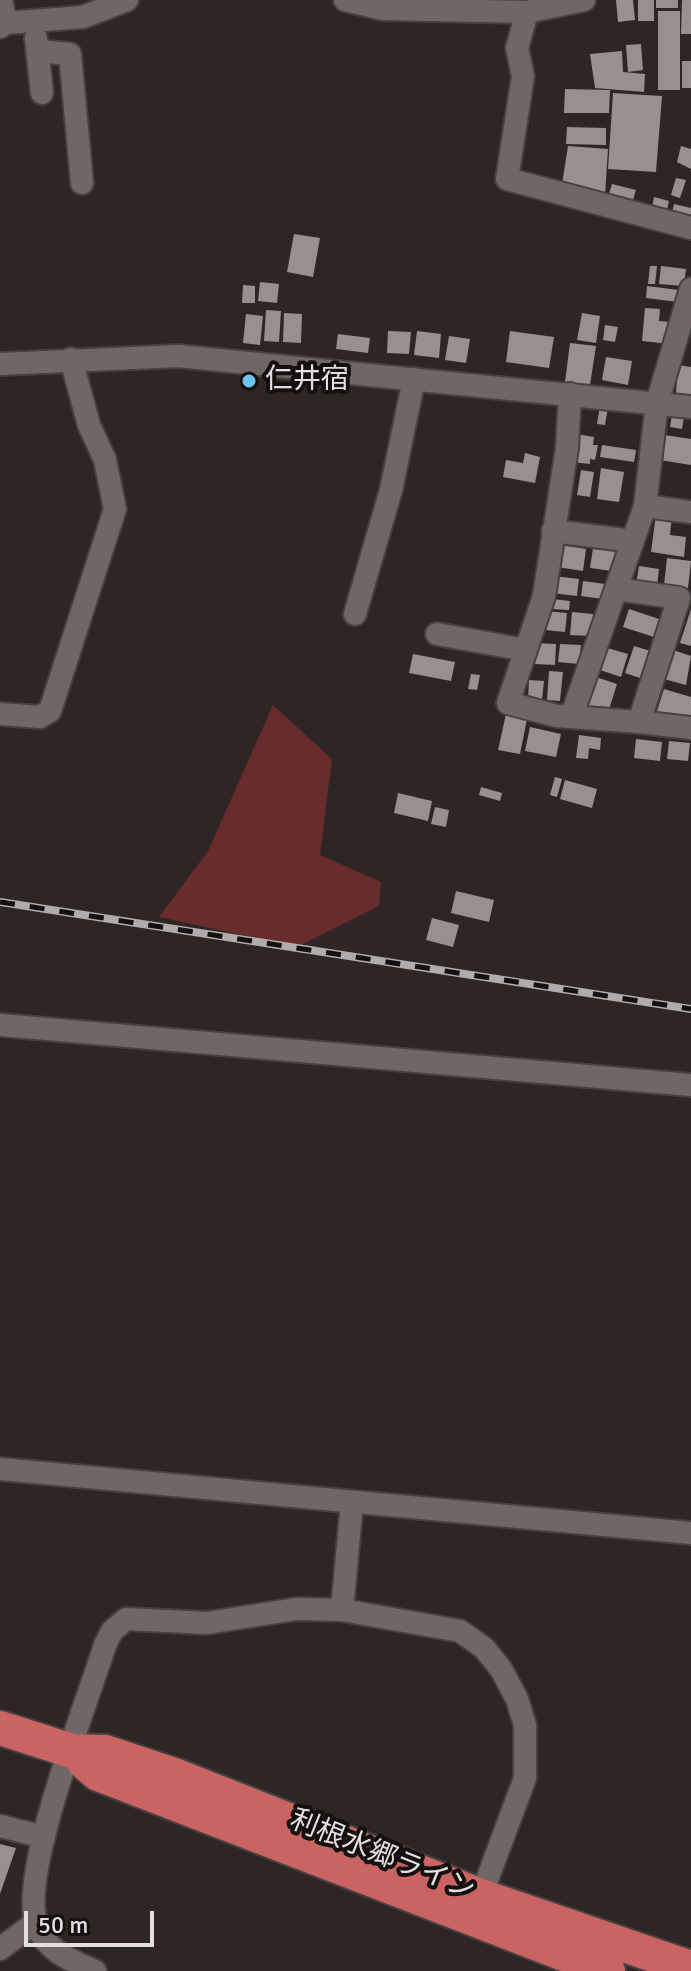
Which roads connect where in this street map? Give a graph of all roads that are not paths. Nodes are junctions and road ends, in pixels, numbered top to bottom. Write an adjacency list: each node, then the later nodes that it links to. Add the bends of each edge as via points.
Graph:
1 (1, 0): 7 (street)
2 (127, 0): 6 (street, via 83,17)
3 (345, 0): 5 (street, via 383,9)
4 (584, 0): 5 (street)
5 (527, 12): 11 (street, via 517,48 523,76 507,179)
6 (34, 20): 7 (street); 8 (street)
7 (3, 25)
8 (37, 51): 9 (street); 10 (street, via 70,54)
9 (42, 93)
10 (82, 183)
11 (691, 228)
12 (691, 289): 17 (street)
13 (71, 359): 14 (street); 15 (street, via 178,356); 28 (street, via 105,460 115,509 50,711 40,717)
14 (0, 364)
15 (414, 379): 16 (street); 25 (street, via 391,490)
16 (570, 394): 17 (street); 21 (street)
17 (657, 403): 18 (street); 19 (street)
18 (691, 407)
19 (645, 506): 20 (street); 22 (street)
20 (691, 512)
21 (553, 531): 22 (street); 27 (street, via 544,596)
22 (633, 541): 23 (street)
23 (616, 589): 24 (street); 29 (street)
24 (685, 599): 30 (street)
25 (355, 614)
26 (437, 634): 27 (street)
27 (526, 650): 29 (street, via 508,703)
28 (0, 714)
29 (572, 715): 30 (street)
30 (639, 722): 31 (street)
31 (691, 728)
32 (0, 1025): 33 (street)
33 (691, 1085)
34 (0, 1469): 35 (street)
35 (352, 1502): 36 (street); 37 (street)
36 (691, 1533)
37 (342, 1610): 39 (street, via 296,1609 207,1623 126,1619 105,1645); 42 (street, via 460,1631 484,1648 517,1699 525,1725 525,1778)
38 (0, 1728): 39 (highway, 利根水郷ライン)
39 (72, 1751): 41 (street); 42 (highway, 利根水郷ライン, via 105,1752 190,1781); 47 (highway, 利根水郷ライン, via 98,1774)
40 (0, 1826): 41 (street)
41 (44, 1837): 43 (street, via 33,1885)
42 (481, 1896): 45 (highway, 利根水郷ライン)
43 (36, 1922): 44 (street); 46 (street, via 60,1955)
44 (0, 1949)
45 (691, 1968)
46 (95, 1971)
47 (608, 1971)

